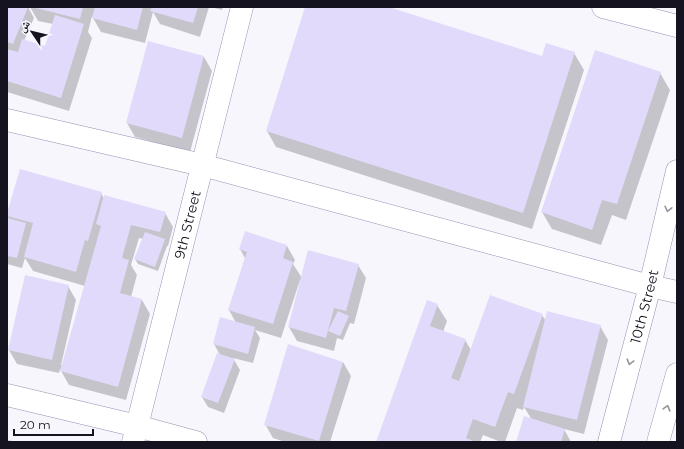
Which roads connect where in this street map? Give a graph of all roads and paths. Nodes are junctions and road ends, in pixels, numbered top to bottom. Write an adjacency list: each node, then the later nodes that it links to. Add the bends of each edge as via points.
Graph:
1 (242, 7): 5 (street, 9th Street)
2 (603, 7): 3 (street)
3 (677, 26)
4 (7, 120): 5 (street)
5 (202, 165): 7 (street); 11 (street, 9th Street)
6 (677, 171): 7 (street, 10th Street, one-way to 7)
7 (650, 286): 8 (street); 13 (street, 10th Street, one-way to 13)
8 (677, 292)
9 (677, 374): 14 (street, one-way to 9)
10 (7, 395): 11 (street)
11 (135, 434): 12 (street)
12 (196, 442)
13 (609, 442)
14 (658, 442)

